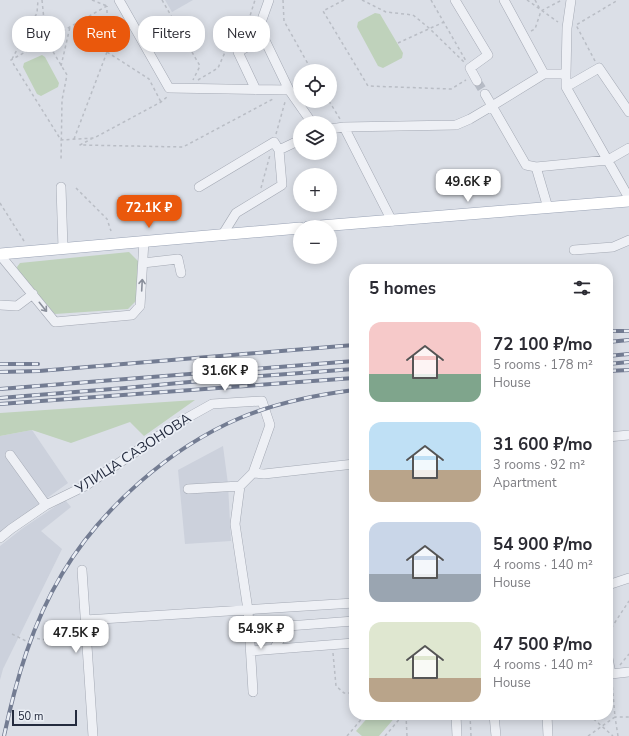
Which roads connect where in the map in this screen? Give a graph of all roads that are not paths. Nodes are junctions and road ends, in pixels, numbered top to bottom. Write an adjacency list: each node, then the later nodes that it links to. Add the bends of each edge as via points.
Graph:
1 (118, 0): 13 (street, via 169,88)
2 (269, 0): 6 (street)
3 (456, 0): 11 (street, via 488,55 470,68)
4 (504, 0): 9 (street)
5 (571, 0): 10 (street, via 567,28)
6 (263, 16)
7 (270, 50): 14 (street)
8 (238, 52): 13 (street)
9 (544, 74): 10 (street); 16 (street)
10 (566, 74): 12 (street)
11 (475, 78)
12 (566, 88): 17 (street, via 599,68); 24 (street)
13 (256, 90): 14 (street)
14 (289, 90): 18 (street)
15 (485, 94): 16 (street)
16 (492, 106): 19 (street, via 456,125); 25 (street, via 526,165)
17 (629, 112)
18 (307, 116)
19 (344, 127): 20 (street); 30 (street)
20 (337, 128)
21 (293, 143): 23 (street)
22 (629, 148): 24 (street)
23 (279, 150): 27 (street, via 274,142); 33 (street, via 282,185 236,213)
24 (608, 160): 25 (street); 28 (street)
25 (536, 167): 29 (street)
26 (61, 187): 36 (street)
27 (199, 187)
28 (629, 200): 29 (main road)
29 (548, 208): 30 (main road)
30 (392, 221): 31 (main road)
31 (337, 225)
32 (293, 229): 33 (main road)
33 (223, 234): 35 (main road)
34 (629, 240): 37 (street, via 613,247)
35 (144, 241): 36 (main road); 39 (street)
36 (63, 248): 38 (main road)
37 (574, 250)
38 (0, 254): 41 (street)
39 (143, 263): 40 (street, via 178,259); 41 (street, one-way to 39, via 55,322 132,315 140,306)
40 (181, 273)
41 (33, 294): 42 (street, via 17,306)
42 (0, 306)
43 (629, 435): 44 (street)
44 (613, 437)
45 (10, 455): 50 (street)
46 (349, 465): 47 (street)
47 (253, 473): 48 (street, УЛИЦА САЗОНОВА); 50 (street, УЛИЦА САЗОНОВА, via 270,425 262,401 212,404 178,423 85,486)
48 (240, 486): 49 (street); 56 (street, via 235,524)
49 (188, 489)
50 (46, 505): 51 (street, УЛИЦА САЗОНОВА)
51 (0, 538)
52 (82, 570): 57 (street)
53 (629, 578): 54 (street)
54 (613, 583)
55 (349, 603): 56 (street)
56 (248, 610): 57 (street); 61 (street)
57 (85, 620): 68 (street)
58 (349, 621): 60 (street, via 288,626)
59 (349, 643): 60 (street)
60 (274, 649): 61 (street)
61 (251, 651): 64 (street)
62 (629, 672): 63 (street)
63 (613, 674)
64 (254, 692)
65 (456, 720): 69 (street)
66 (494, 720): 70 (street)
67 (547, 720): 71 (street)
68 (93, 736)
69 (457, 736)
70 (496, 736)
71 (548, 736)

